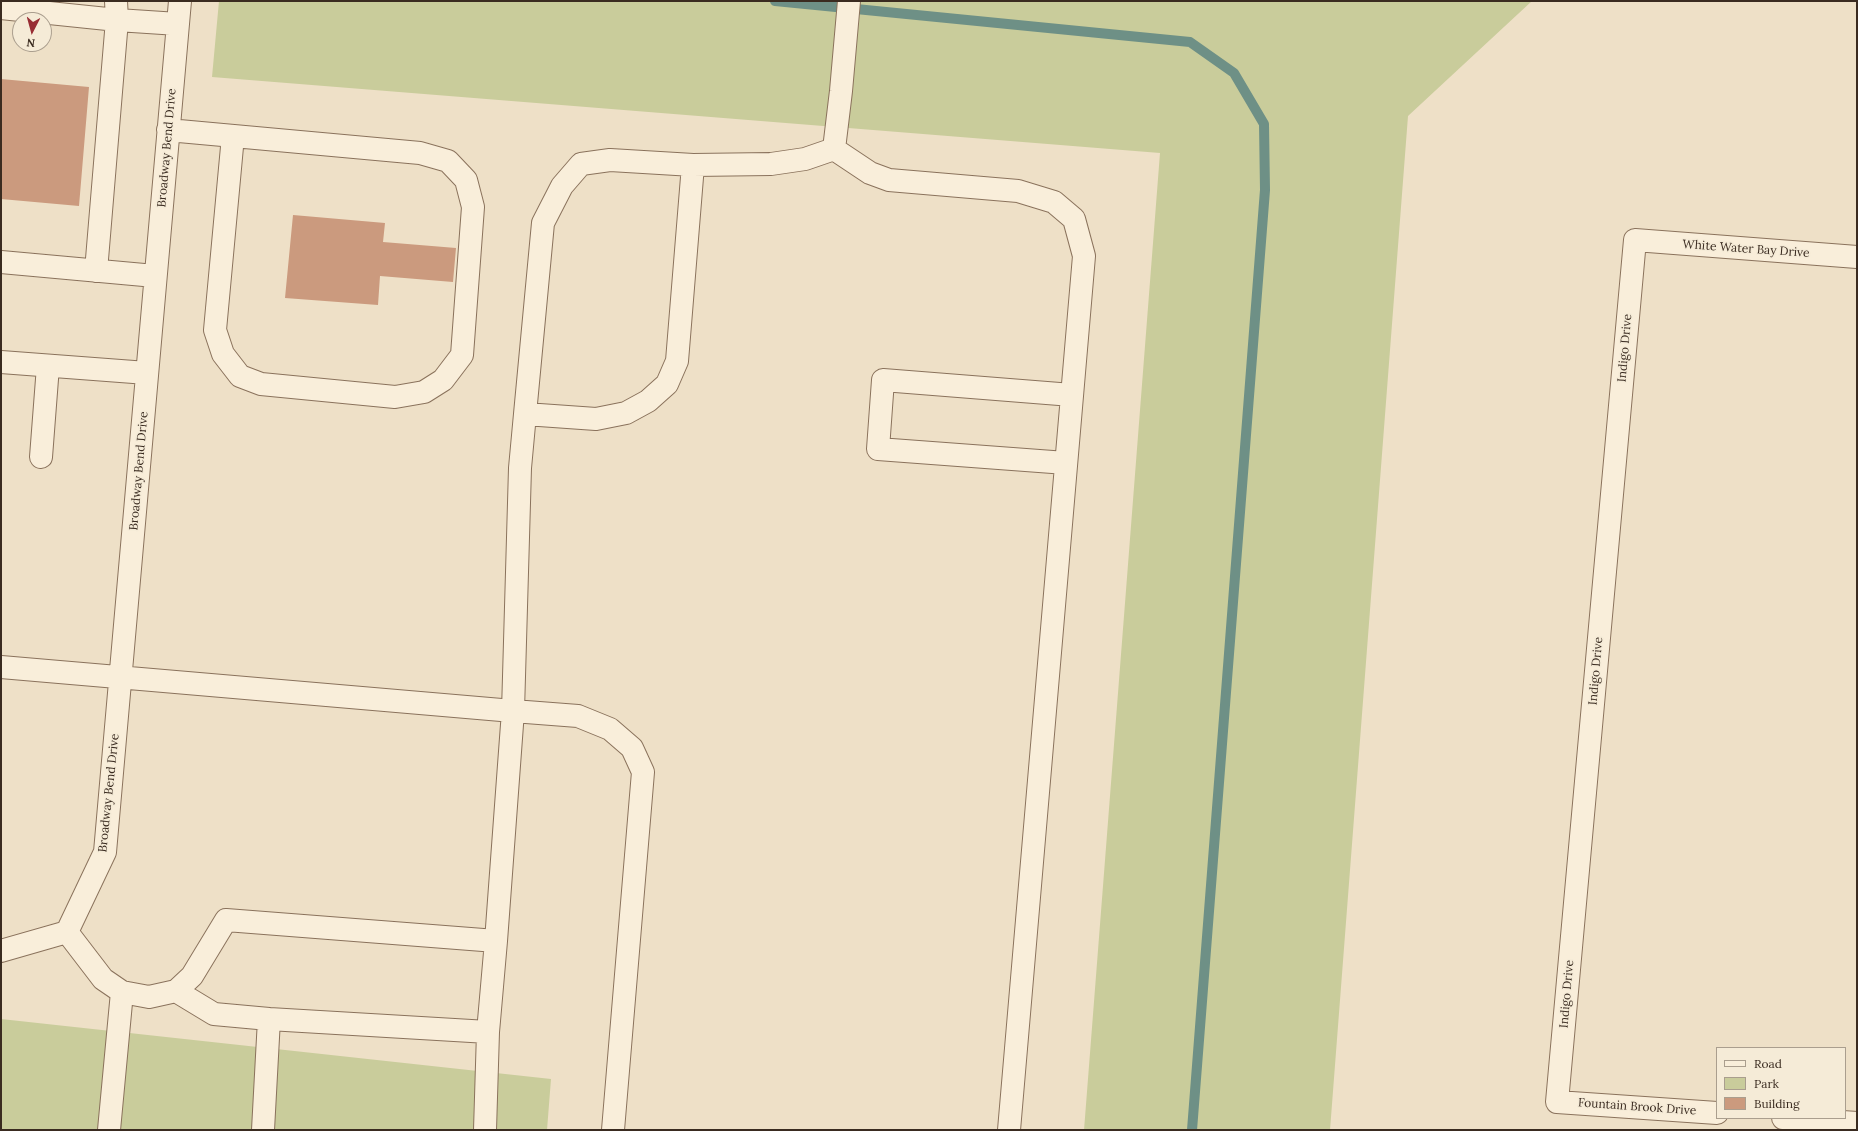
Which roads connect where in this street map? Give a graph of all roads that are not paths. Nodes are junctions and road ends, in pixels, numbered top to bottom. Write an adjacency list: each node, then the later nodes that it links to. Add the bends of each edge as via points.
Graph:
1 (180, 1): 5 (street, Broadway Bend Drive)
2 (848, 1): 8 (street)
3 (1, 8): 4 (street)
4 (116, 11): 5 (street); 13 (street)
5 (178, 24): 6 (street, Broadway Bend Drive)
6 (168, 130): 7 (street); 14 (street, Broadway Bend Drive)
7 (233, 136): 7 (street, via 215,330 223,354 240,376 261,384 395,396 424,392 443,380 462,355 473,207 466,180 448,162 420,153)
8 (834, 149): 9 (street, via 805,159 771,164); 18 (street, via 870,173 889,180 1018,191 1054,202 1074,219 1084,256)
9 (693, 165): 19 (street, via 677,360 667,384 648,401 626,413 596,419); 19 (street, via 610,160 581,164 562,186 543,223)
10 (1635, 240): 11 (street, White Water Bay Drive); 32 (street, Indigo Drive)
11 (1857, 257)
12 (1, 262): 13 (street)
13 (96, 271): 14 (street)
14 (155, 276): 17 (street, Broadway Bend Drive)
15 (1, 362): 16 (street)
16 (48, 366): 17 (street); 20 (street)
17 (147, 373): 23 (street, Broadway Bend Drive)
18 (1072, 394): 21 (street); 21 (street, via 883,380 878,449)
19 (525, 414): 24 (street, via 520,468)
20 (41, 457)
21 (1066, 463): 40 (street)
22 (1, 667): 23 (street)
23 (120, 678): 24 (street); 25 (street, Broadway Bend Drive, via 105,852)
24 (513, 711): 26 (street); 39 (street, via 578,716 610,729 632,748 643,772)
25 (67, 932): 27 (street); 28 (street, via 103,979)
26 (496, 941): 29 (street, via 226,920 192,976); 31 (street)
27 (1, 951)
28 (122, 992): 29 (street, via 150,997); 36 (street)
29 (176, 992): 30 (street, via 214,1014)
30 (270, 1019): 31 (street); 37 (street)
31 (488, 1032): 38 (street)
32 (1557, 1102): 33 (street, Fountain Brook Drive)
33 (1716, 1113)
34 (1798, 1119): 35 (street)
35 (1857, 1123)
36 (109, 1130)
37 (262, 1130)
38 (485, 1130)
39 (613, 1130)
40 (1009, 1130)

